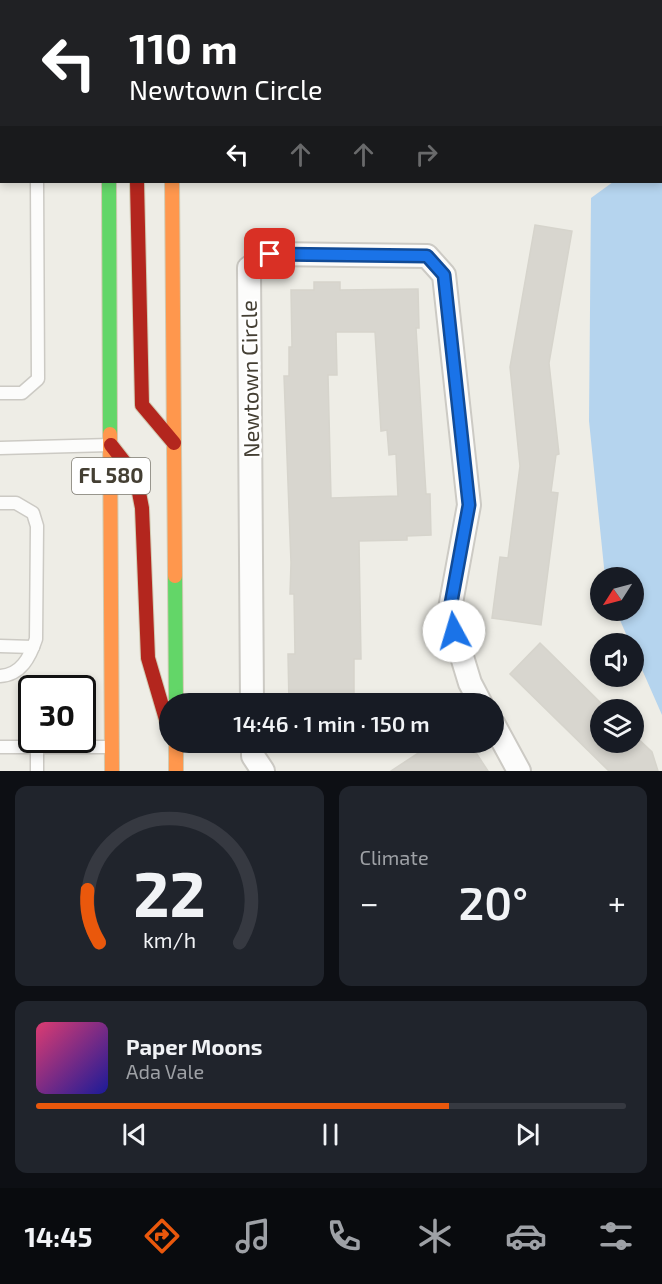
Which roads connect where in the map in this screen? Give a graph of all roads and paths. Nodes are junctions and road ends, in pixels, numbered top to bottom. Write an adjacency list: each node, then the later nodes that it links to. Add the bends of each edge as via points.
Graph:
1 (37, 183): 5 (lane, via 38,379 22,393)
2 (109, 183): 7 (main road, FL 580)
3 (137, 183): 6 (main road, via 142,405)
4 (172, 183): 6 (main road, FL 580)
5 (0, 393)
6 (174, 443): 13 (main road, FL 580)
7 (111, 445): 8 (lane); 16 (main road, via 136,477 142,508 148,658); 21 (main road, FL 580)
8 (0, 448)
9 (0, 503): 11 (lane, via 16,503 33,513 37,526)
10 (0, 646): 11 (lane)
11 (33, 647): 12 (lane, via 21,667 9,676)
12 (0, 676)
13 (176, 693)
14 (252, 693): 15 (street, Newtown Circle, via 249,268 270,254 427,256 444,275 469,505 449,614)
15 (475, 693)
16 (159, 696)
17 (504, 743): 29 (street)
18 (0, 747): 19 (lane)
19 (18, 747)
20 (96, 747): 21 (lane)
21 (112, 747): 26 (main road, FL 580)
22 (37, 753): 25 (lane)
23 (175, 753): 27 (main road)
24 (253, 753): 28 (street)
25 (37, 771)
26 (112, 771)
27 (176, 771)
28 (263, 771)
29 (519, 771)

